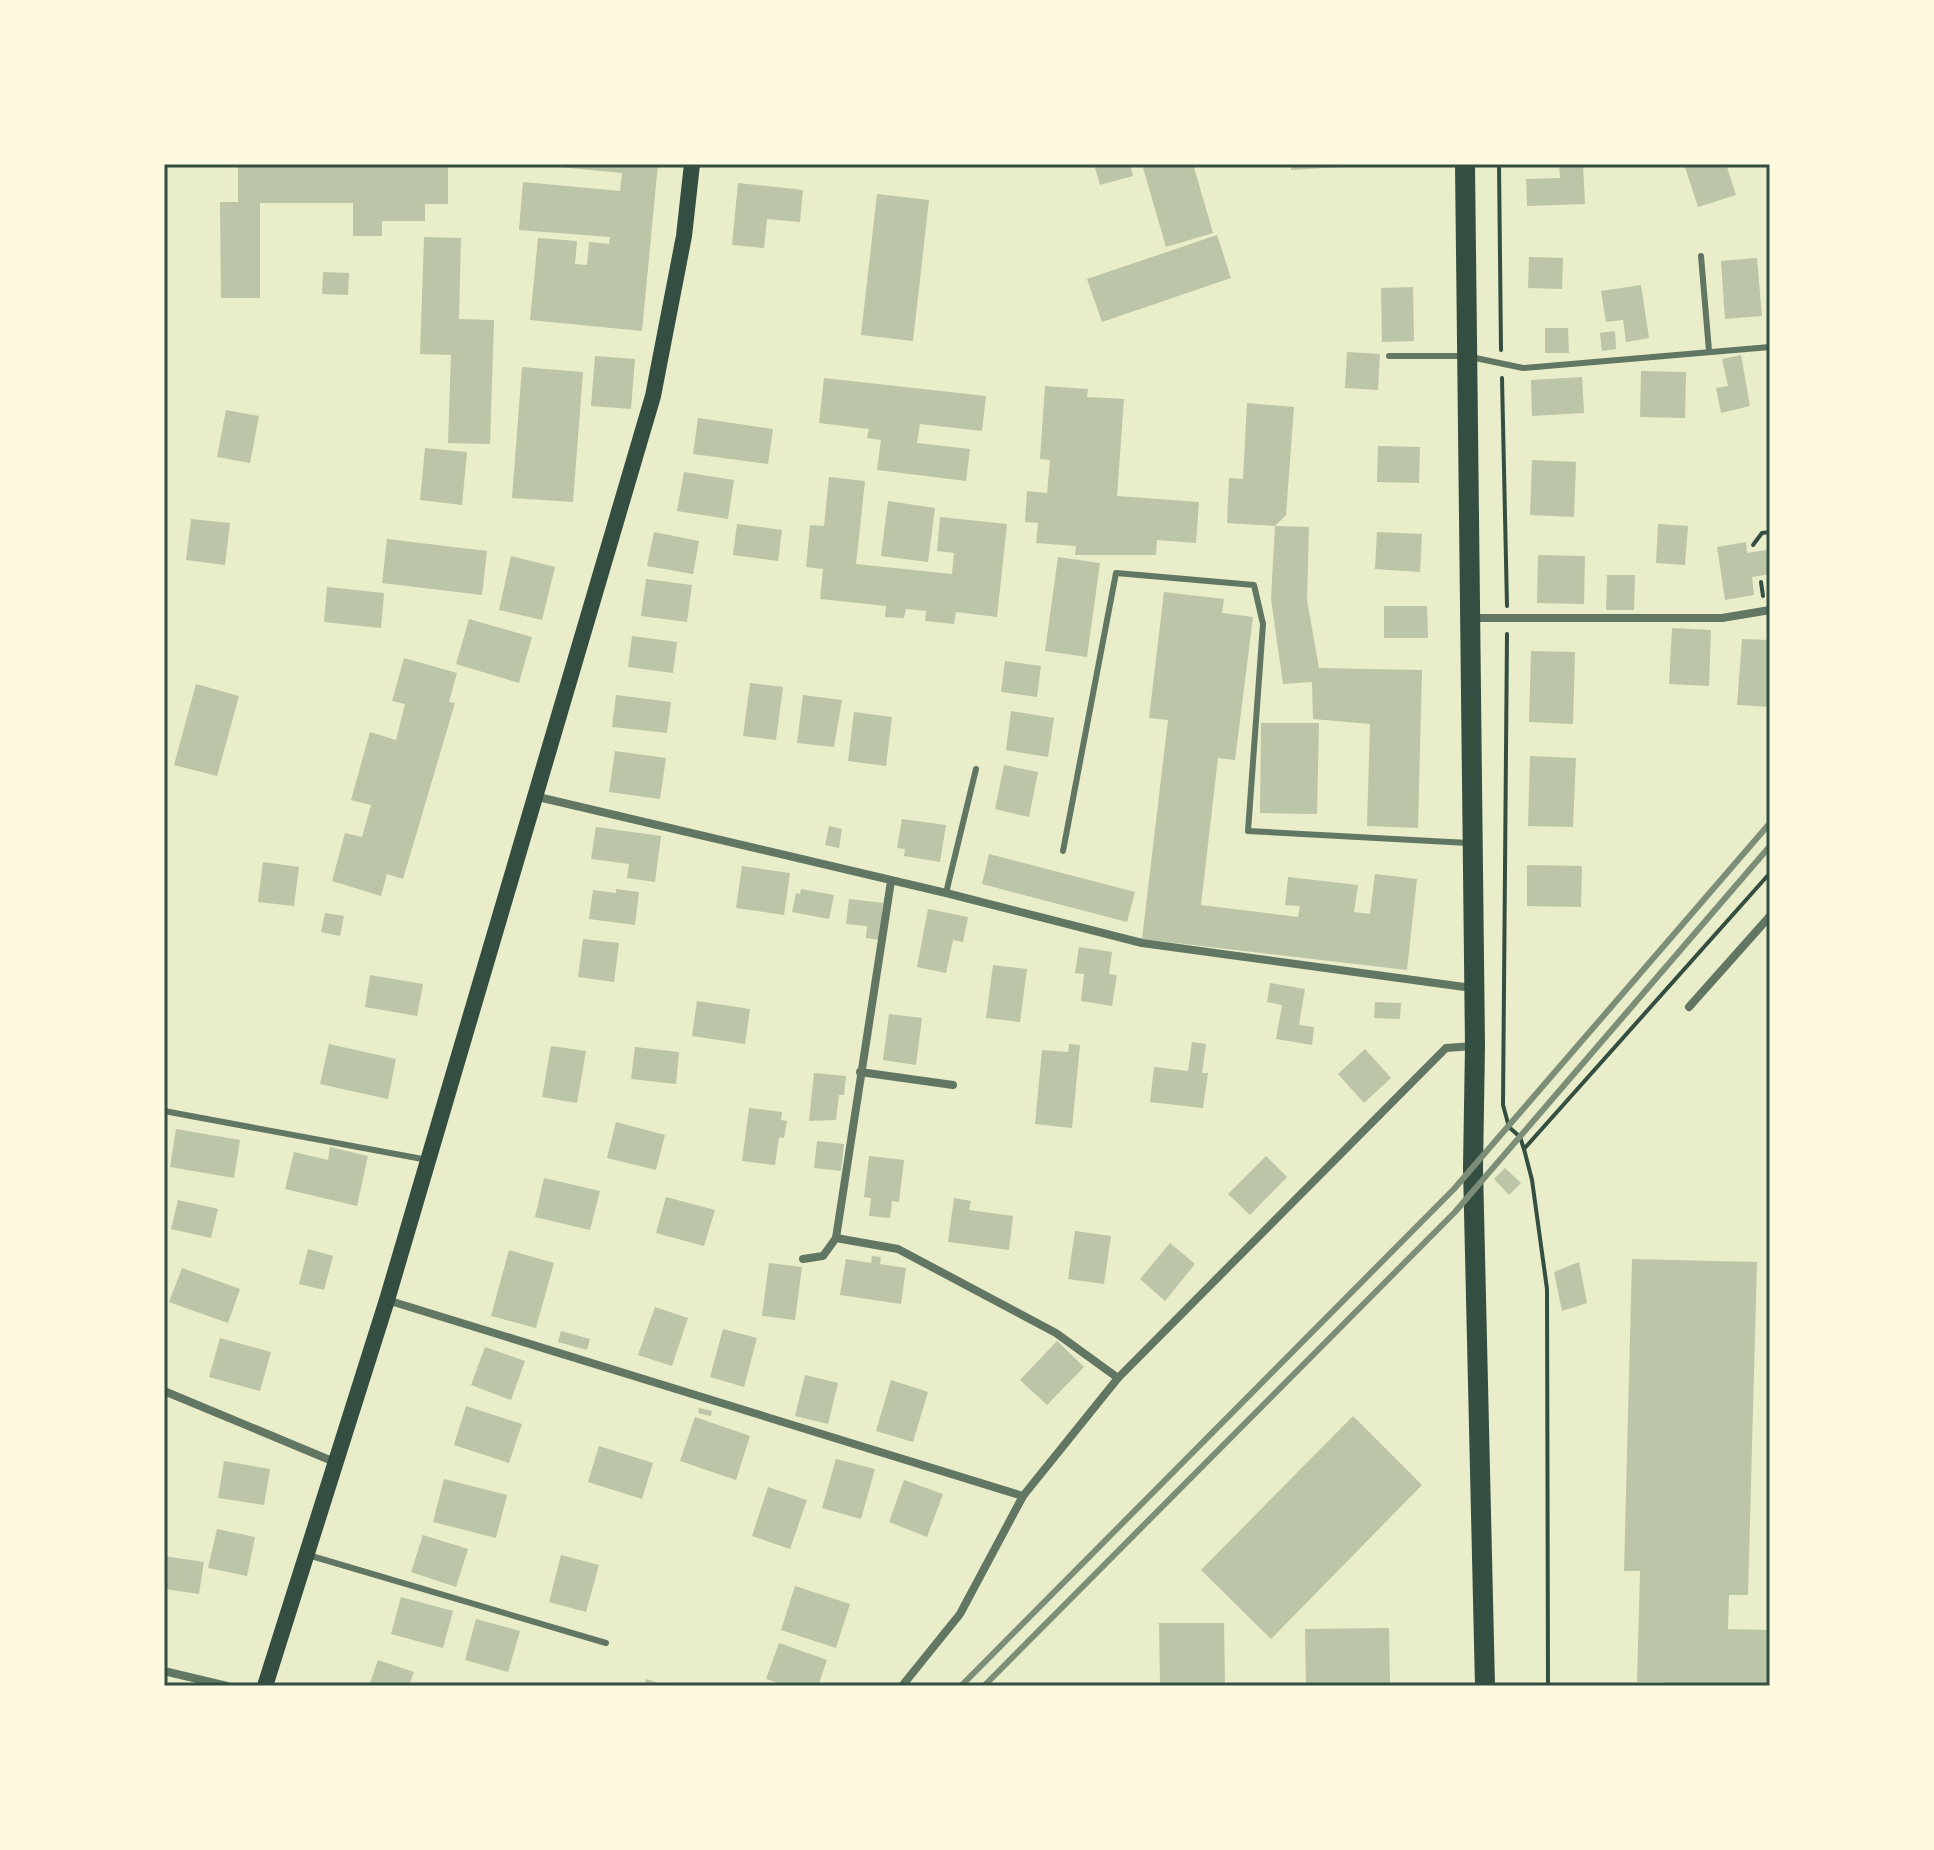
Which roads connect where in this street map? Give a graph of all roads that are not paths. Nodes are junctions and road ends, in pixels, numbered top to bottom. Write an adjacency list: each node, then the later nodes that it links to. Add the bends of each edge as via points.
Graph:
1 (692, 164): 11 (main road, via 684,236 653,396)
2 (1465, 164): 7 (main road)
3 (1701, 256): 5 (lane)
4 (1770, 347): 5 (lane)
5 (1709, 351): 7 (lane, via 1523,368)
6 (1389, 356): 7 (lane)
7 (1466, 356): 9 (main road)
8 (1770, 610): 9 (street, via 1722,618)
9 (1468, 618): 12 (main road)
10 (976, 769): 15 (lane)
11 (533, 796): 14 (street); 23 (main road)
12 (1472, 843): 13 (lane, via 1248,831 1263,624 1254,585 1116,573); 17 (main road)
13 (1063, 851)
14 (891, 881): 15 (street); 20 (street)
15 (946, 893): 17 (street, via 1142,943)
16 (1770, 916): 18 (street)
17 (1473, 989): 19 (main road)
18 (1689, 1007)
19 (1475, 1046): 27 (street, via 1446,1048); 37 (main road)
20 (860, 1072): 21 (street); 24 (street)
21 (953, 1085)
22 (164, 1111): 23 (lane)
23 (428, 1160): 26 (main road)
24 (836, 1238): 25 (street, via 823,1256); 27 (street, via 898,1249 1056,1333)
25 (803, 1259)
26 (387, 1300): 29 (main road); 30 (street)
27 (1118, 1378): 30 (street)
28 (164, 1391): 29 (street)
29 (337, 1463): 31 (main road)
30 (1023, 1496): 36 (street, via 960,1614)
31 (308, 1555): 32 (lane); 35 (main road)
32 (606, 1643)
33 (164, 1671): 34 (street)
34 (227, 1686)
35 (265, 1686)
36 (902, 1686)
37 (1485, 1686)

